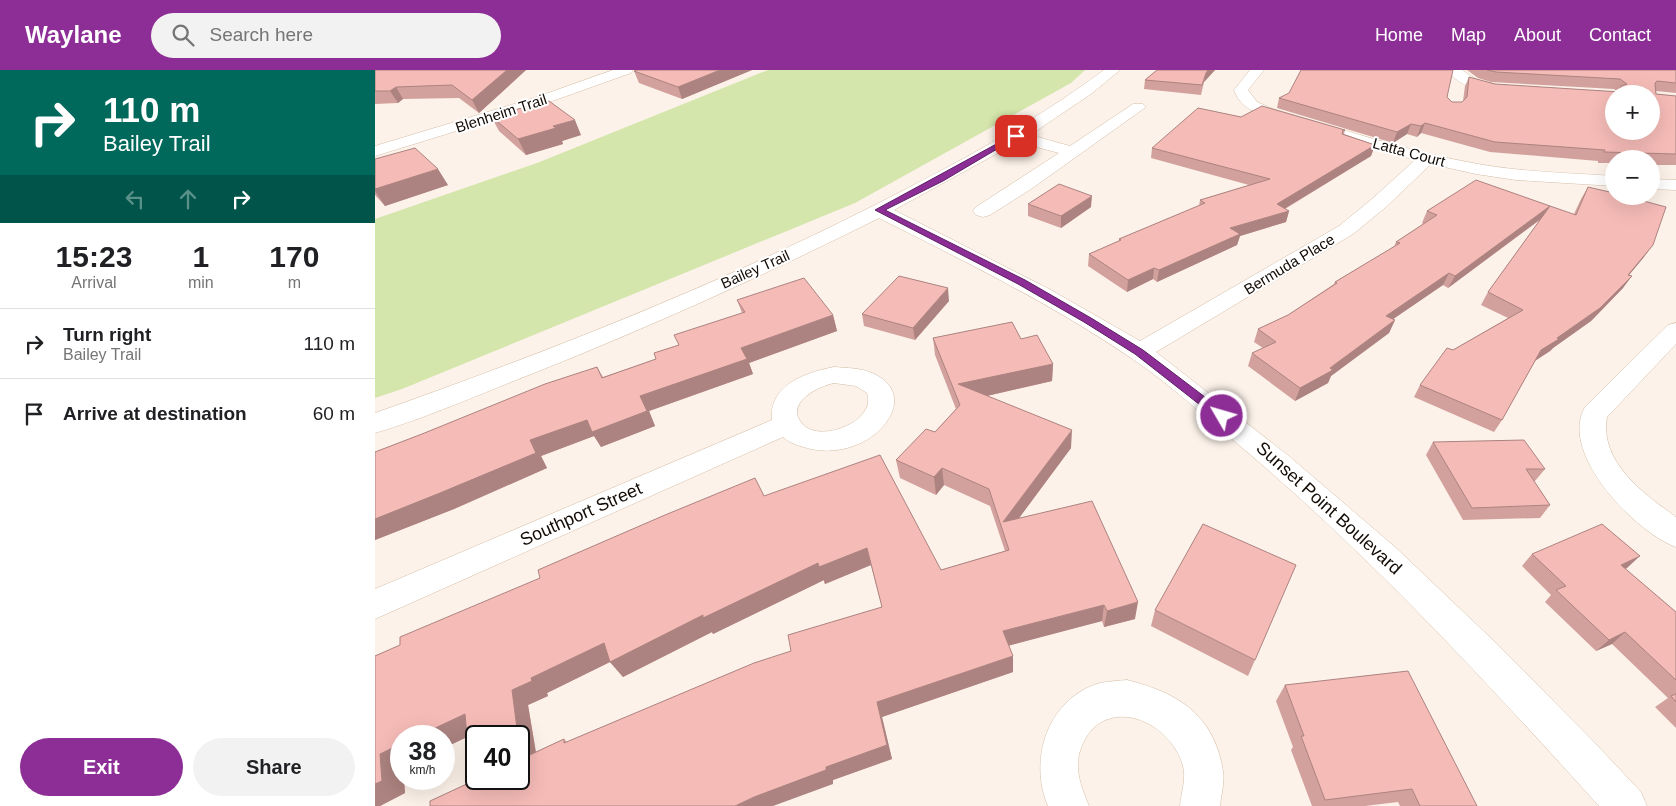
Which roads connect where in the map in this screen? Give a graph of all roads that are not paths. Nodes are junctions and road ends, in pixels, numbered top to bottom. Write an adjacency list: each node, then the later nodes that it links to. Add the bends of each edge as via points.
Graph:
1 (1113, 70): 8 (street, Bailey Trail)
2 (1257, 70): 11 (street, Latta Court, via 1241,90 1252,105 1285,119)
3 (616, 71): 9 (street, Blenheim Trail, via 520,107)
4 (1458, 72): 5 (street); 6 (street, via 1464,79 1481,86)
5 (1456, 89)
6 (1517, 91)
7 (1138, 108): 10 (street)
8 (1016, 136): 10 (street); 15 (street, Bailey Trail)
9 (375, 151)
10 (1073, 152): 16 (street)
11 (1427, 158): 12 (street, Latta Court, via 1516,175); 18 (street, Bermuda Place, via 1346,230)
12 (1605, 180)
13 (1660, 184): 14 (street)
14 (1676, 185)
15 (879, 210): 18 (street, Sunset Point Boulevard, via 1021,282); 19 (street, Bailey Trail, via 710,290)
16 (983, 211)
17 (1676, 330): 21 (street, via 1593,414 1591,432 1605,469 1625,492)
18 (1139, 352): 25 (street, Sunset Point Boulevard, via 1268,452 1421,591)
19 (375, 423)
20 (787, 424): 22 (street, Southport Street)
21 (1676, 534)
22 (375, 604)
23 (1060, 804): 24 (street, via 1059,753 1066,732 1095,704 1114,698 1135,698 1156,704 1174,716 1190,733 1201,754 1205,773)
24 (1200, 806)
25 (1627, 806)

